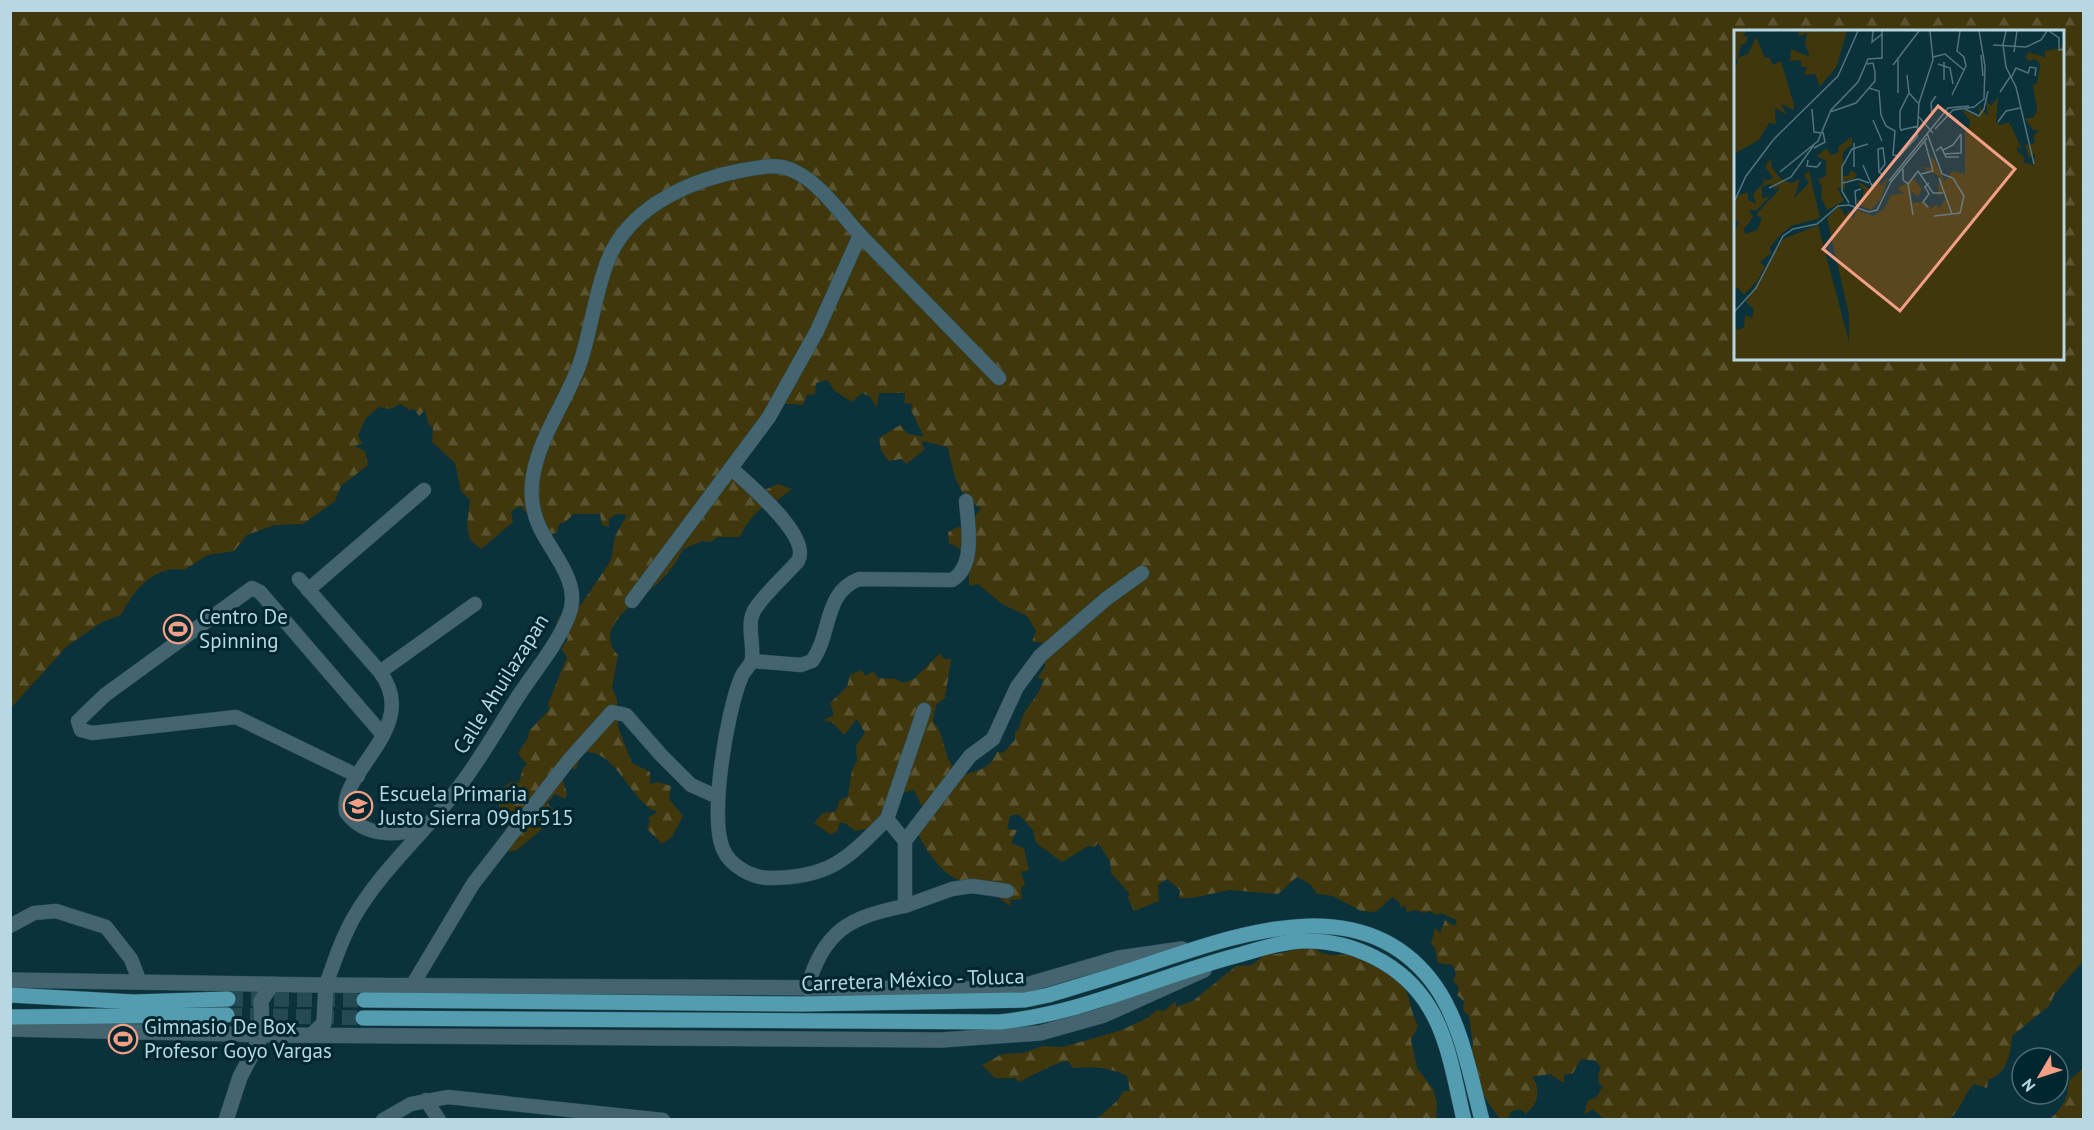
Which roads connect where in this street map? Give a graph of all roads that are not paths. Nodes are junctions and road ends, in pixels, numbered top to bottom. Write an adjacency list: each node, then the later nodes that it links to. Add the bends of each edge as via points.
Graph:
1 (860, 235): 2 (street); 3 (street, via 817,331 769,417); 16 (street, Calle Ahuilazapan, via 796,171 777,165 718,174 682,189 650,208 625,232 612,252 581,360 536,459 532,482 534,514 566,575 571,612 469,774)
2 (999, 378)
3 (731, 468): 7 (street); 9 (street, via 786,523 801,552 798,561 755,609 751,620)
4 (424, 490): 10 (street, via 303,584)
5 (966, 501): 9 (street, via 967,564 961,574 952,580 859,579 838,593 812,661 801,665)
6 (1142, 573): 17 (street, via 1040,656 1017,687 993,739 970,756)
7 (632, 601)
8 (475, 604): 10 (street)
9 (752, 661): 14 (street, via 741,677 728,725)
10 (380, 672): 12 (street, via 393,697)
11 (924, 710): 15 (street)
12 (383, 735): 13 (street); 13 (street, via 260,592 252,588 122,683 78,721 81,730 92,733 236,717)
13 (358, 776): 16 (street, via 345,806 356,822 390,835)
14 (718, 797): 15 (street, via 718,823 727,856 743,870 761,878 800,878 824,871 849,855); 26 (street, via 692,784 626,715 612,712 569,760 473,884)
15 (887, 819): 17 (street)
16 (424, 826): 27 (street, Calle Ahuilazapan, via 361,906 343,939)
17 (905, 841): 19 (street)
18 (1007, 891): 19 (street, via 972,886)
19 (905, 906): 28 (street, via 872,913 841,928 818,958)
20 (10, 926): 24 (street, via 34,913 56,911 106,927 131,959)
21 (1203, 946): 28 (street, via 1119,958 1000,989); 31 (main road, Carretera México - Toluca, via 1049,995 1005,1002); 44 (main road, Carretera México - Toluca, via 1311,924 1358,931 1399,950 1426,975 1448,1008)
22 (1232, 957): 34 (main road, Carretera México - Toluca, via 1054,1015 999,1023); 37 (street, via 1104,1015 1040,1033 942,1040); 43 (main road, Carretera México - Toluca, via 1301,941 1339,944 1394,968 1434,1014)
23 (10, 980): 24 (street)
24 (139, 980): 25 (street)
25 (272, 984): 27 (street); 36 (street, via 261,1001)
26 (414, 984): 27 (street); 28 (street)
27 (326, 985): 37 (street, via 324,1023)
28 (807, 989)
29 (10, 995): 30 (main road, via 134,1002)
30 (228, 999)
31 (364, 1000)
32 (227, 1015): 33 (main road)
33 (10, 1017)
34 (363, 1018)
35 (10, 1029): 36 (street)
36 (262, 1035): 37 (street); 39 (street, via 240,1077)
37 (312, 1035)
38 (426, 1100): 40 (street); 41 (street); 42 (street, via 468,1097)
39 (226, 1119)
40 (383, 1119)
41 (439, 1119)
42 (663, 1119)
43 (1464, 1119)
44 (1482, 1119)

